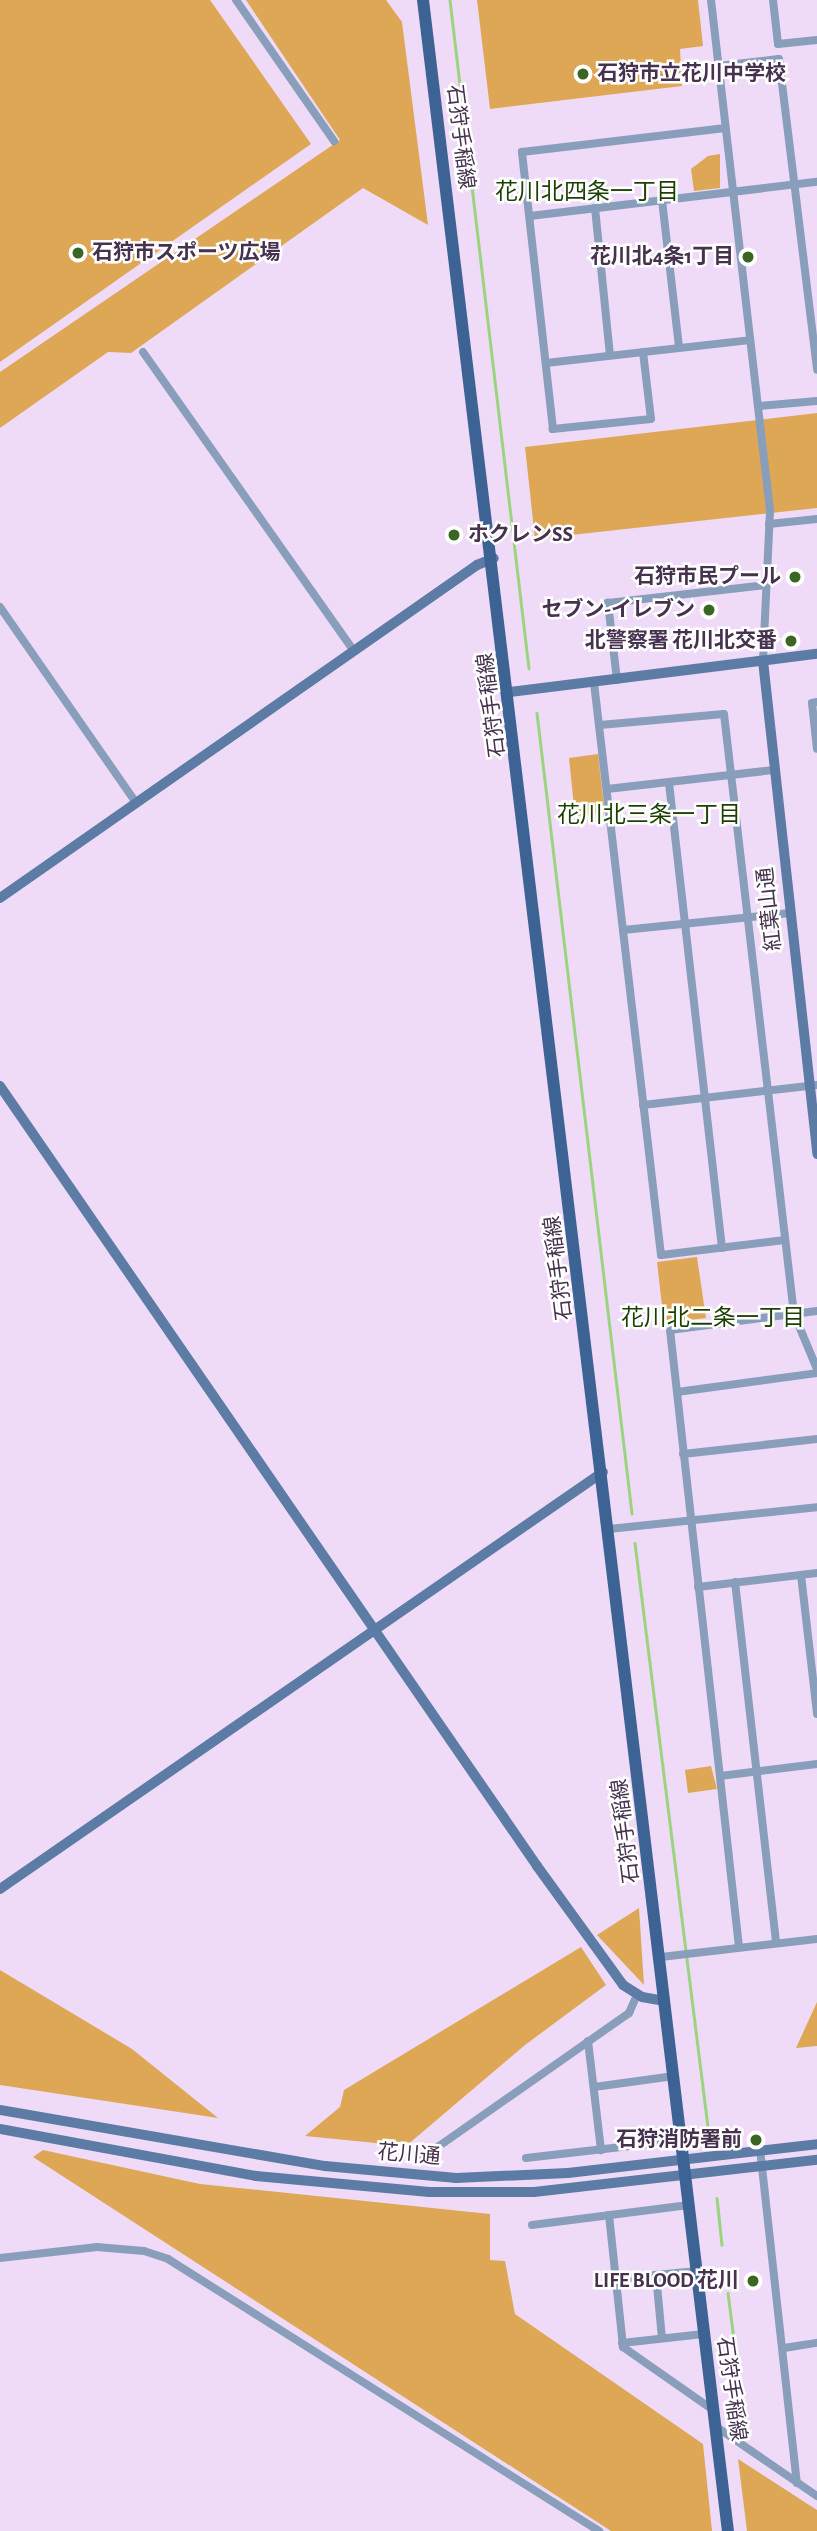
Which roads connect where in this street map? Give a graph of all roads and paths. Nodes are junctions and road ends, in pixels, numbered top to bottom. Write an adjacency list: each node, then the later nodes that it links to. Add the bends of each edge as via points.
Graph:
1 (236, 0): 8 (street)
2 (424, 0): 26 (main road, 石狩手稲線)
3 (711, 0): 6 (street)
4 (773, 0): 5 (street, via 778,44)
5 (817, 40)
6 (719, 66): 7 (street); 10 (street, via 779,59)
7 (726, 128): 11 (street); 14 (street, via 522,152)
8 (334, 141)
9 (817, 182): 10 (street)
10 (794, 185): 11 (street); 21 (street)
11 (733, 192): 12 (street); 15 (street)
12 (662, 200): 13 (street); 16 (street)
13 (595, 208): 14 (street); 19 (street)
14 (530, 216): 20 (street)
15 (750, 340): 16 (street); 23 (street)
16 (679, 348): 18 (street)
17 (143, 352): 29 (street)
18 (643, 352): 19 (street); 20 (street, via 651,419 553,429)
19 (610, 355): 20 (street)
20 (545, 363)
21 (817, 370)
22 (817, 401): 23 (street)
23 (758, 406): 25 (street)
24 (817, 519): 25 (street)
25 (769, 524): 27 (street)
26 (494, 558): 29 (street); 34 (main road, 石狩手稲線)
27 (766, 585): 31 (street); 32 (street, via 608,603)
28 (0, 607): 42 (street)
29 (355, 651): 42 (street)
30 (817, 654): 31 (street)
31 (763, 661): 32 (street); 38 (street, 紅葉山通)
32 (617, 680): 33 (street)
33 (594, 683): 34 (street); 36 (street)
34 (510, 692): 62 (main road, 石狩手稲線)
35 (817, 702): 37 (street, via 812,703)
36 (600, 725): 39 (street, via 724,714); 41 (street)
37 (817, 749)
38 (774, 769): 39 (street); 44 (street, 紅葉山通)
39 (731, 775): 40 (street); 45 (street)
40 (668, 783): 41 (street); 46 (street)
41 (607, 789): 47 (street)
42 (136, 803): 43 (street)
43 (0, 898)
44 (790, 914): 45 (street); 48 (street, 紅葉山通)
45 (747, 916): 46 (street); 50 (street)
46 (685, 923): 47 (street); 51 (street)
47 (623, 930): 52 (street)
48 (813, 1085): 50 (street); 53 (street, 紅葉山通)
49 (0, 1086): 70 (street)
50 (767, 1091): 51 (street); 54 (street)
51 (705, 1098): 52 (street); 55 (street)
52 (643, 1105): 55 (street, via 661,1255)
53 (817, 1154)
54 (785, 1241): 55 (street); 57 (street)
55 (722, 1248)
56 (817, 1311): 57 (street)
57 (794, 1314): 58 (street); 59 (street, via 670,1330)
58 (817, 1371): 59 (street)
59 (677, 1392): 61 (street)
60 (817, 1439): 61 (street)
61 (683, 1454): 64 (street)
62 (603, 1472): 65 (main road, 石狩手稲線); 70 (street)
63 (817, 1507): 64 (street)
64 (691, 1520): 65 (street); 69 (street)
65 (609, 1529): 79 (main road, 石狩手稲線)
66 (817, 1573): 67 (street)
67 (801, 1575): 68 (street); 71 (street)
68 (735, 1582): 69 (street); 73 (street)
69 (698, 1587): 74 (street)
70 (374, 1627): 75 (street); 80 (street, via 537,1866 623,1985)
71 (817, 1714)
72 (817, 1764): 73 (street)
73 (758, 1771): 74 (street); 77 (street)
74 (720, 1776): 78 (street)
75 (0, 1889)
76 (817, 1939): 77 (street)
77 (776, 1943): 78 (street)
78 (739, 1947): 79 (street)
79 (661, 1957): 81 (main road, 石狩手稲線)
80 (637, 1995): 81 (street); 82 (street, via 629,2013)
81 (665, 2001): 83 (main road, 石狩手稲線)
82 (588, 2041): 84 (street); 91 (street)
83 (674, 2076): 84 (street); 87 (main road, 石狩手稲線)
84 (594, 2087): 90 (street)
85 (0, 2110): 93 (street, 花川通, via 325,2166 406,2175 508,2178)
86 (0, 2129): 96 (street, 花川通, via 256,2176 418,2191 534,2192)
87 (682, 2140): 90 (street); 93 (main road, 石狩手稲線)
88 (817, 2144): 89 (street, 花川通)
89 (760, 2149): 93 (street, 花川通); 95 (street)
90 (601, 2150): 92 (street)
91 (422, 2158)
92 (526, 2158)
93 (685, 2158): 96 (main road, 石狩手稲線)
94 (817, 2160): 95 (street, 花川通)
95 (762, 2166): 96 (street, 花川通); 108 (street)
96 (686, 2175): 97 (main road, 石狩手稲線)
97 (689, 2205): 98 (street); 101 (main road, 石狩手稲線)
98 (609, 2215): 99 (street); 103 (street)
99 (532, 2225)
100 (0, 2258): 113 (street, via 97,2247 144,2251 168,2259)
101 (697, 2271): 102 (street); 104 (main road, 石狩手稲線)
102 (656, 2275): 103 (street); 105 (street)
103 (615, 2279): 106 (street)
104 (704, 2334): 105 (street); 109 (main road, 石狩手稲線)
105 (662, 2338): 106 (street)
106 (622, 2343): 109 (street, via 633,2358)
107 (817, 2343): 108 (street)
108 (784, 2348): 111 (street)
109 (713, 2410): 110 (main road, 石狩手稲線)
110 (718, 2427): 111 (street); 114 (main road, 石狩手稲線)
111 (797, 2483): 112 (street)
112 (817, 2496)
113 (598, 2531)
114 (728, 2531)

